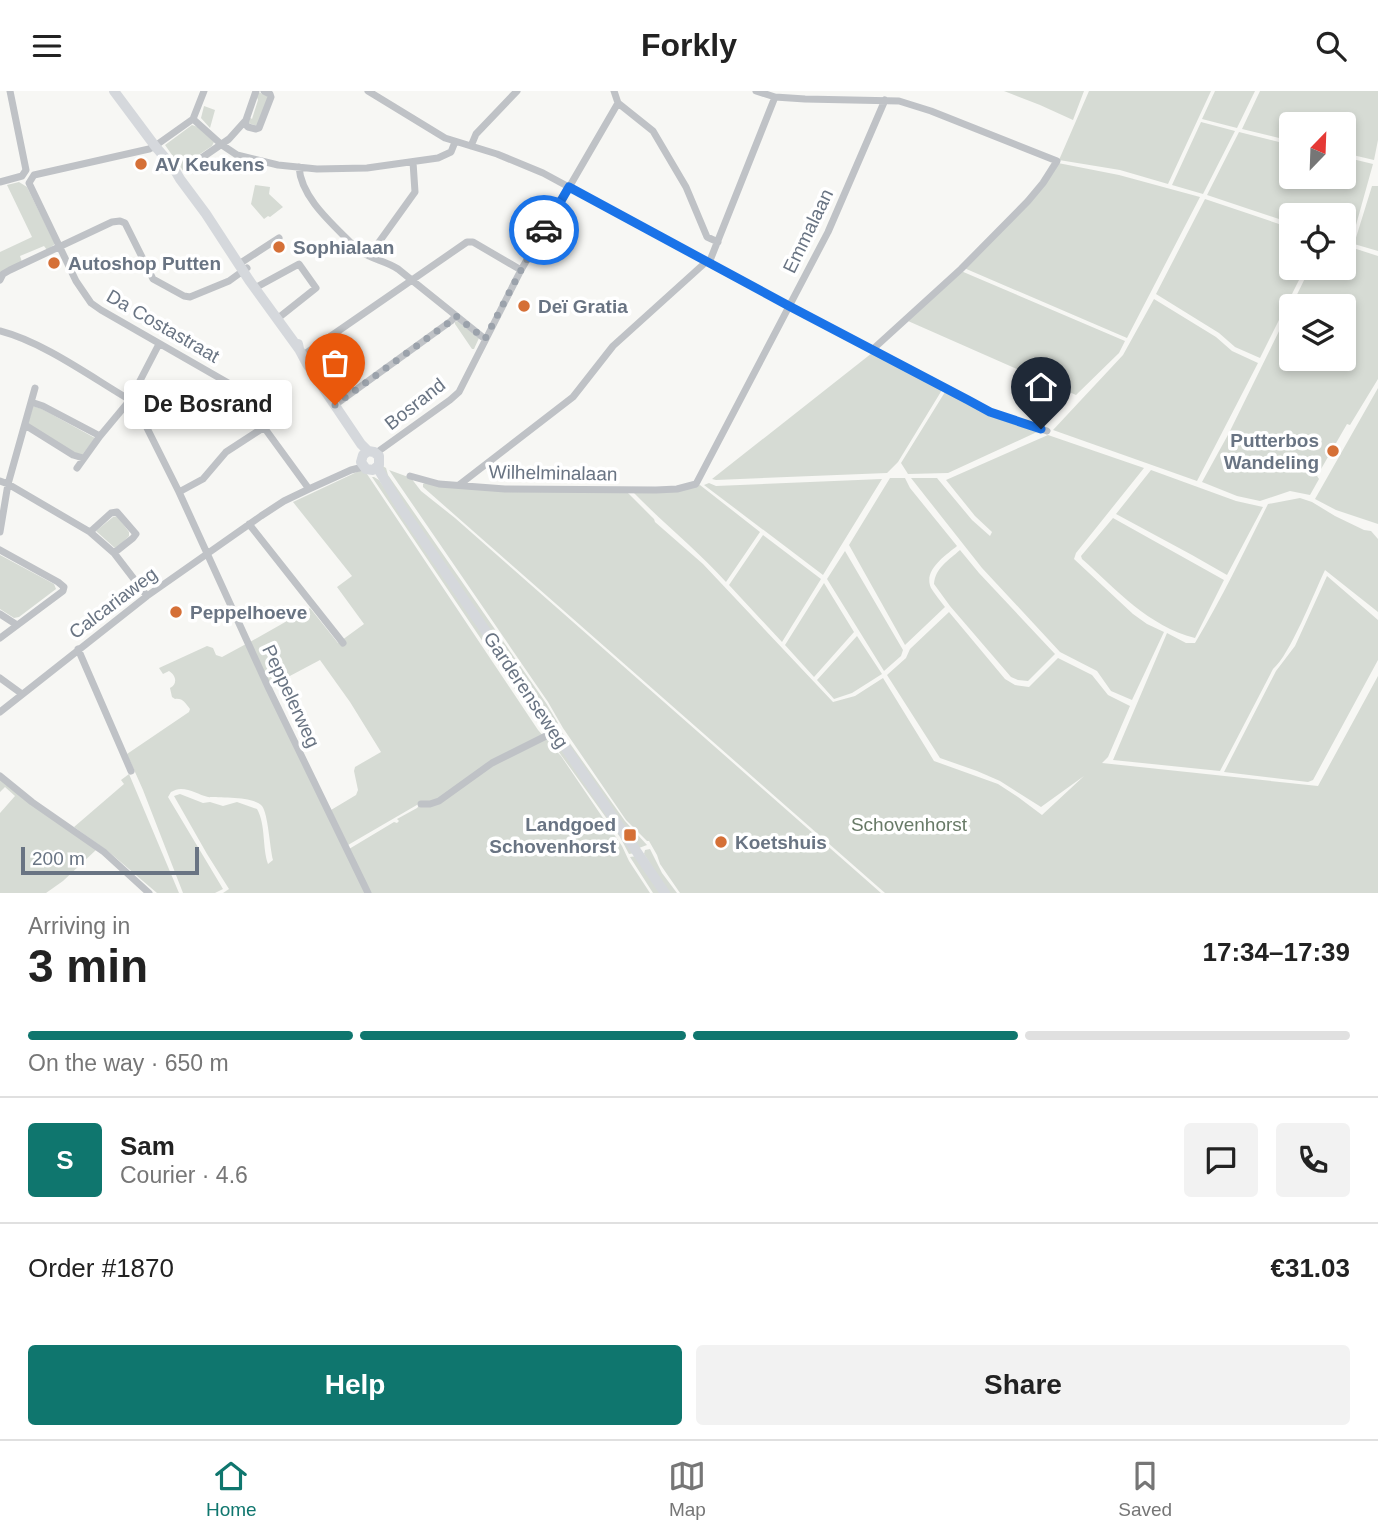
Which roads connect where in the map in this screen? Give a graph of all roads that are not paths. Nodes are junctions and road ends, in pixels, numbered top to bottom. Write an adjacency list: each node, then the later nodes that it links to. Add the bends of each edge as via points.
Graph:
1 (10, 91): 22 (street, via 26,167 22,176)
2 (204, 91): 13 (street)
3 (256, 91): 14 (street)
4 (264, 91): 14 (street, via 271,97 260,126 248,127)
5 (368, 91): 15 (street)
6 (517, 91): 18 (street, via 475,134)
7 (614, 91): 12 (street)
8 (756, 91): 10 (street)
9 (119, 93): 17 (main road, Garderenseweg)
10 (775, 97): 11 (street); 25 (street)
11 (885, 100): 34 (street, Emmalaan, via 828,232); 40 (street, via 931,111 1057,161 1028,201)
12 (618, 103): 23 (street, Bosrand); 25 (street, via 653,131 686,187 707,237)
13 (193, 119): 16 (street); 17 (street)
14 (246, 120): 16 (street)
15 (455, 142): 18 (street); 19 (street, via 448,154)
16 (222, 145): 20 (street, via 257,161); 21 (street)
17 (155, 146): 26 (street, Da Costastraat, via 34,175 29,183); 29 (main road, Garderenseweg)
18 (471, 146): 23 (street)
19 (413, 163): 20 (street); 27 (street, via 415,192)
20 (299, 167): 27 (street, via 309,196 361,253)
21 (187, 168)
22 (0, 181)
23 (569, 187): 28 (street); 30 (street, Bosrand)
24 (279, 238): 29 (street)
25 (718, 242): 28 (street)
26 (60, 247): 29 (street, via 120,221 153,279 190,297 229,281); 31 (street); 39 (street, Da Costastraat, via 91,303)
27 (369, 256): 32 (street, via 392,265)
28 (707, 263): 34 (street); 56 (street, via 613,346 573,397)
29 (243, 266): 33 (main road, Garderenseweg)
30 (521, 270): 32 (street, via 467,242); 38 (street, Bosrand)
31 (0, 279)
32 (412, 281): 35 (street); 41 (street)
33 (257, 286): 36 (main road, Garderenseweg); 36 (street, via 299,264 316,288)
34 (789, 306): 40 (street); 55 (street, Emmalaan)
35 (456, 316): 38 (street); 45 (street)
36 (279, 318): 41 (main road, Garderenseweg)
37 (0, 331): 43 (street, via 18,335)
38 (485, 339): 51 (street, Bosrand, via 459,391)
39 (159, 344): 43 (street); 47 (street, Da Costastraat, via 230,384)
40 (872, 350): 48 (street, via 990,412)
41 (300, 352): 45 (main road, Garderenseweg)
42 (35, 388): 44 (street)
43 (130, 400): 49 (street); 58 (street, Peppelerweg)
44 (31, 402): 46 (street); 49 (street)
45 (335, 405): 51 (main road, Garderenseweg)
46 (25, 425): 50 (street); 54 (street)
47 (263, 428): 57 (street, Da Costastraat); 58 (street, via 226,452 203,479)
48 (1047, 431)
49 (100, 436): 50 (street)
50 (83, 458): 52 (street)
51 (369, 458): 57 (street, Calcariaweg); 74 (main road, Garderenseweg)
52 (77, 468)
53 (410, 476): 56 (street, Wilhelminalaan)
54 (4, 482): 60 (street); 61 (street)
55 (696, 484): 56 (street, Wilhelminalaan, via 656,490)
56 (458, 485)
57 (309, 489): 59 (street, Calcariaweg)
58 (179, 492): 64 (street, Peppelerweg)
59 (248, 524): 64 (street, Calcariaweg); 69 (street)
60 (0, 532)
61 (90, 532): 63 (street); 63 (street, via 117,512 136,534)
62 (0, 550): 67 (street, via 64,587)
63 (114, 553): 65 (street)
64 (208, 554): 65 (street, Calcariaweg); 79 (street, Peppelerweg)
65 (146, 596): 70 (street, Calcariaweg)
66 (0, 614): 67 (street)
67 (17, 625): 68 (street)
68 (0, 638)
69 (343, 643)
70 (78, 649): 72 (street, Calcariaweg); 75 (street)
71 (0, 678): 72 (street)
72 (22, 694): 73 (street, Calcariaweg)
73 (0, 712)
74 (554, 730): 77 (street, via 492,763 439,801); 80 (main road, Garderenseweg)
75 (131, 771)
76 (0, 776): 78 (street, via 103,852)
77 (421, 804)
78 (149, 893)
79 (368, 893)
80 (665, 893)

